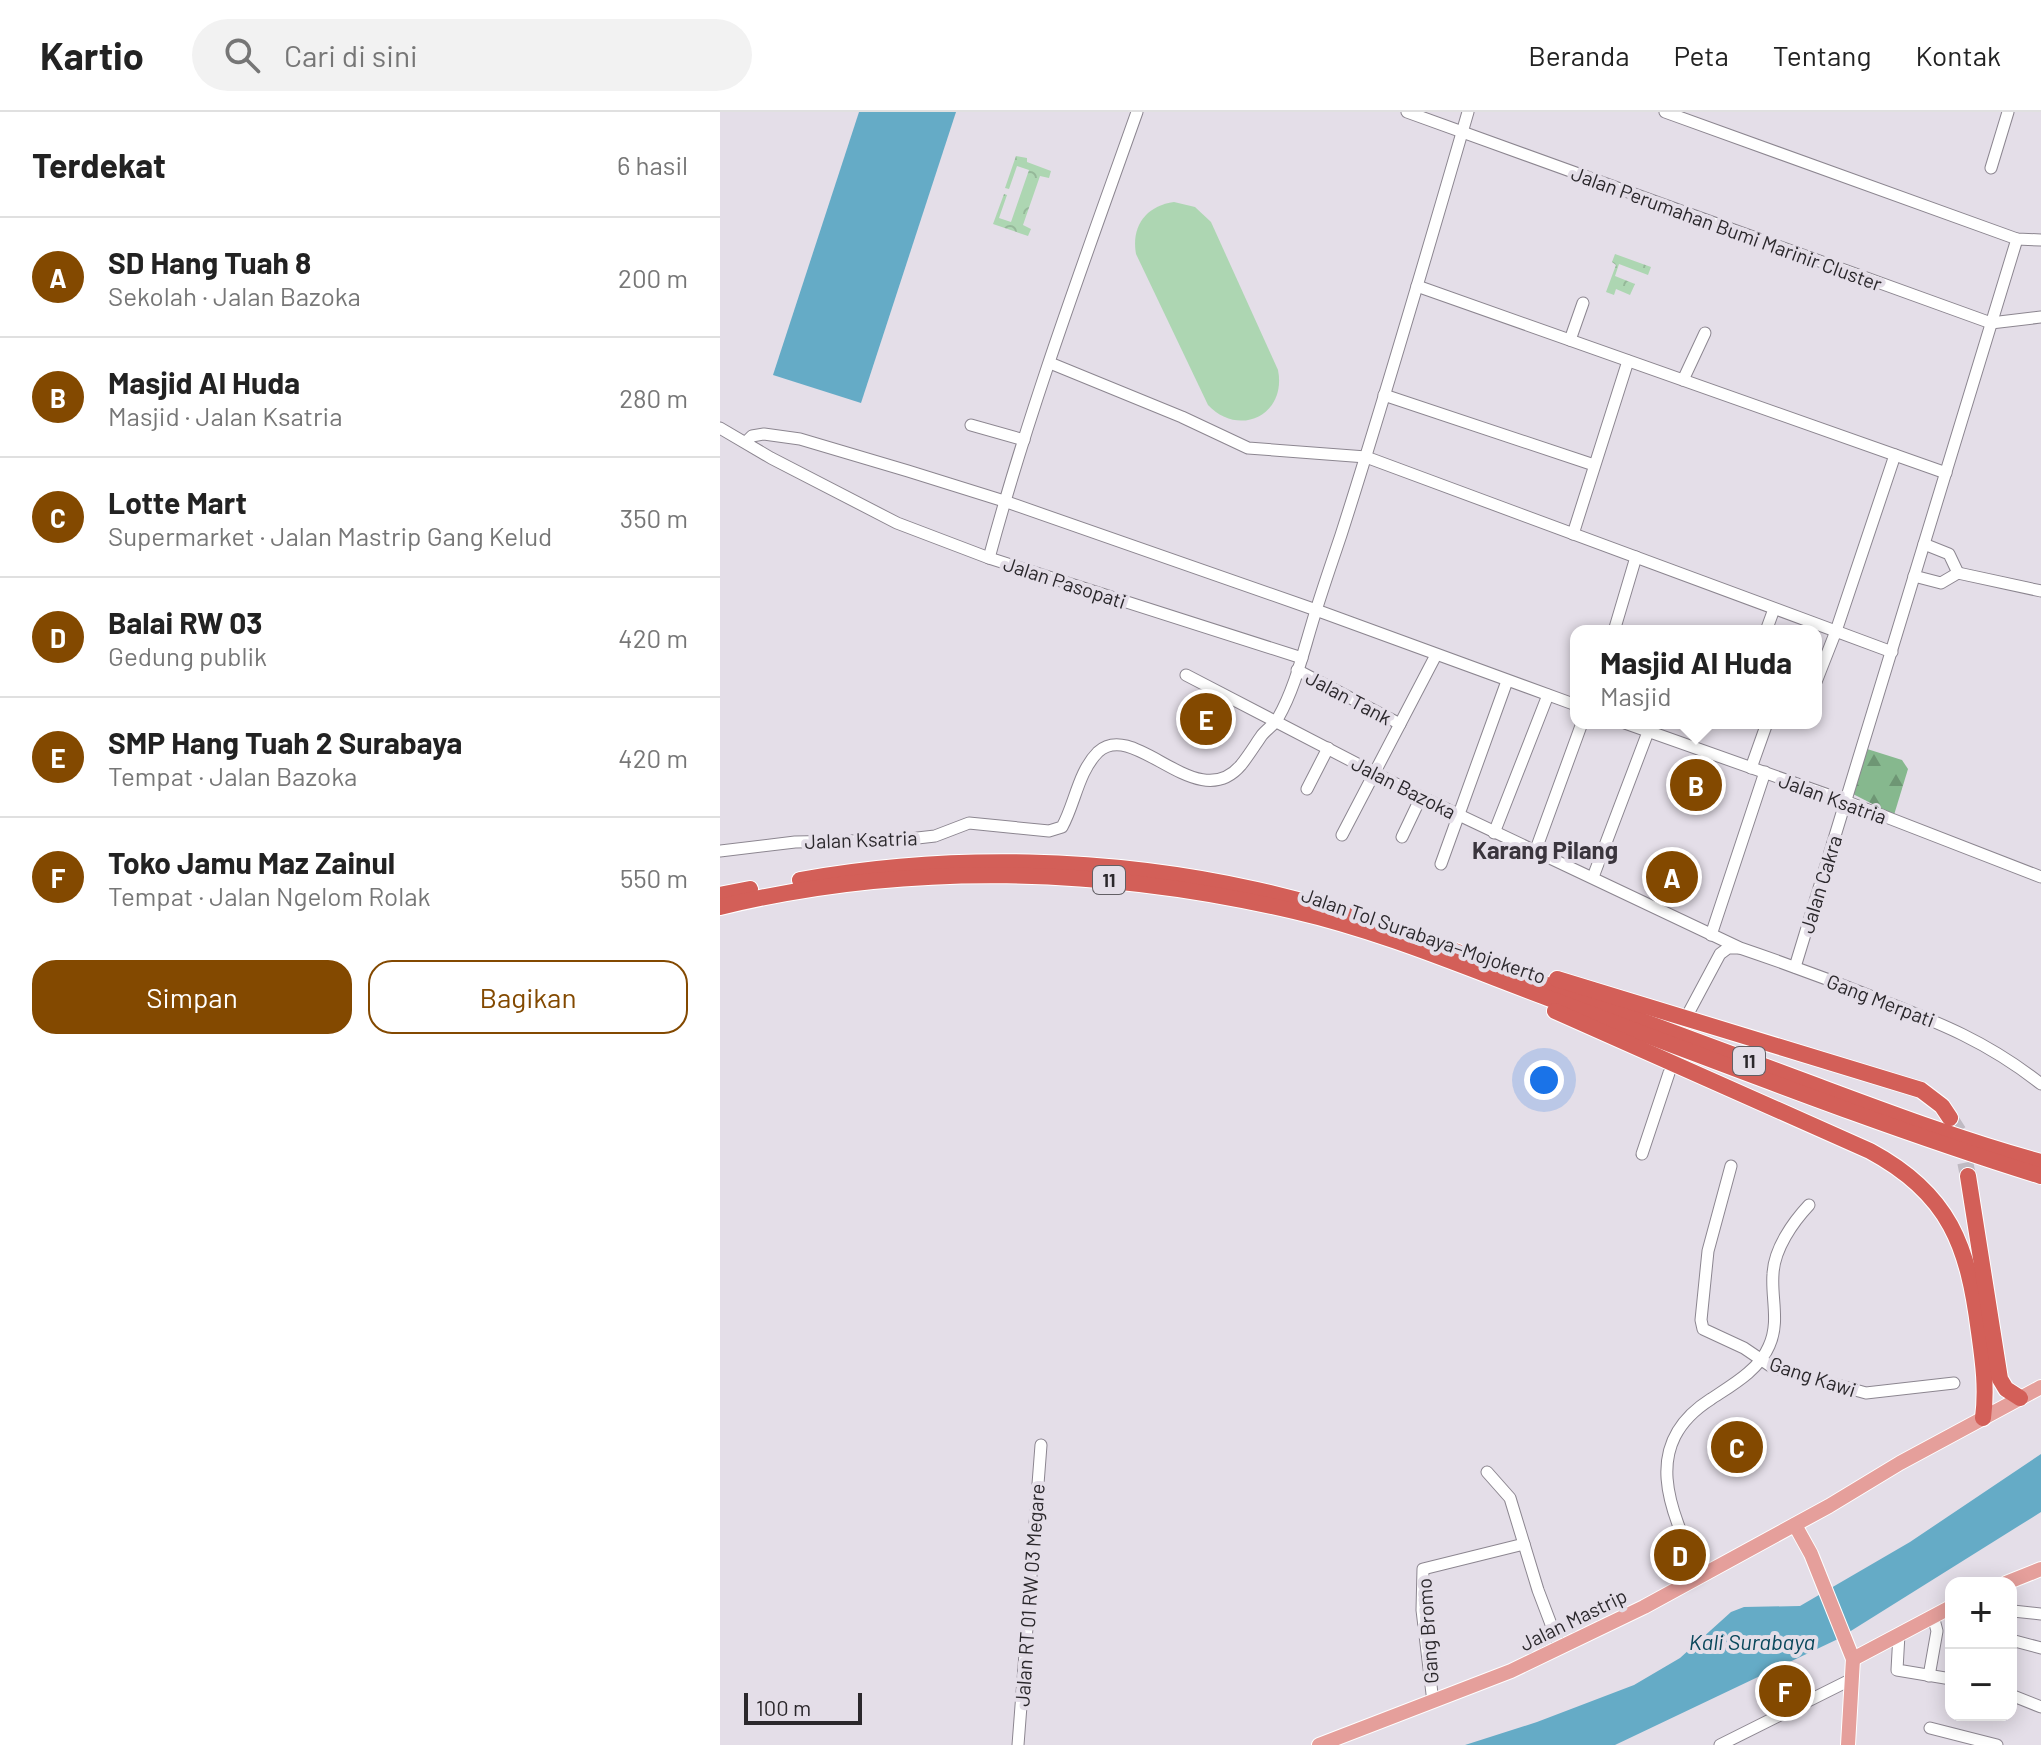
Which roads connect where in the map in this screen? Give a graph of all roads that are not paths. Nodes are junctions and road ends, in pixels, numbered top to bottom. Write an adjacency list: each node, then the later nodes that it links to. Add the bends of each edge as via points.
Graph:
1 (1137, 112): 17 (street)
2 (1407, 112): 6 (street, Jalan Perumahan Bumi Marinir Cluster)
3 (1468, 112): 6 (street)
4 (1665, 112): 8 (street)
5 (2008, 112): 7 (street)
6 (1462, 133): 10 (street); 13 (street, Jalan Perumahan Bumi Marinir Cluster)
7 (1991, 168)
8 (2017, 239): 9 (street); 13 (street)
9 (2041, 240)
10 (1417, 286): 15 (street); 19 (street)
11 (1583, 303): 15 (street)
12 (2041, 317): 13 (street, Jalan Perumahan Bumi Marinir Cluster)
13 (1991, 323): 27 (street)
14 (1705, 333): 18 (street)
15 (1570, 340): 16 (street)
16 (1628, 361): 18 (street); 26 (street)
17 (1050, 363): 22 (street); 25 (street, via 1248,448)
18 (1683, 380): 24 (street)
19 (1384, 395): 25 (street); 26 (street)
20 (971, 425): 22 (street)
21 (720, 428): 23 (street, Jalan Pasopati)
22 (1024, 440): 28 (street)
23 (746, 442): 28 (street, via 764,434 800,439); 32 (street, Jalan Pasopati, via 897,523)
24 (1895, 455): 27 (street); 42 (street)
25 (1366, 457): 29 (street); 37 (street)
26 (1594, 465): 29 (street)
27 (1946, 473): 30 (street)
28 (1004, 501): 32 (street); 37 (street)
29 (1573, 534): 31 (street)
30 (1924, 544): 33 (street, via 1949,554); 34 (street)
31 (1636, 557): 36 (street); 38 (street)
32 (989, 558): 45 (street, Jalan Pasopati)
33 (1958, 573): 34 (street, via 1941,583); 35 (street)
34 (1914, 576): 43 (street)
35 (2041, 591)
36 (1774, 609): 39 (street); 40 (street)
37 (1316, 610): 44 (street); 45 (street, Jalan Ksatria)
38 (1616, 625)
39 (1768, 625)
40 (1819, 625)
41 (1822, 626): 42 (street)
42 (1836, 631): 43 (street); 46 (street)
43 (1892, 652): 64 (street)
44 (1436, 655): 49 (street); 53 (street)
45 (1302, 658): 47 (street, Jalan Ksatria)
46 (1822, 667)
47 (1297, 670): 52 (street, Jalan Ksatria); 53 (street, Jalan Tank)
48 (1186, 675): 52 (street, Jalan Bazoka)
49 (1507, 681): 50 (street); 65 (street)
50 (1548, 695): 51 (street); 66 (street)
51 (1570, 703)
52 (1277, 721): 58 (street, Jalan Bazoka); 69 (street, Jalan Ksatria, via 1237,769 1217,781 1109,746 1086,769 1062,827 1049,831 969,823 935,836)
53 (1400, 724): 61 (street)
54 (1580, 729): 70 (street)
55 (1640, 729): 57 (street, Jalan Ksatria)
56 (1765, 729): 59 (street)
57 (1648, 732): 59 (street, Jalan Ksatria); 72 (street)
58 (1328, 748): 61 (street, Jalan Bazoka); 62 (street)
59 (1751, 768): 60 (street, Jalan Ksatria)
60 (1765, 772): 64 (street, Jalan Ksatria); 75 (street)
61 (1375, 774): 63 (street, Jalan Bazoka); 67 (street)
62 (1307, 789)
63 (1421, 797): 65 (street, Jalan Bazoka); 68 (street)
64 (1845, 801): 73 (street, Jalan Ksatria); 78 (street, Jalan Cakra)
65 (1458, 815): 66 (street, Jalan Bazoka); 71 (street)
66 (1494, 833): 70 (street, Jalan Bazoka)
67 (1342, 835)
68 (1402, 837)
69 (720, 851)
70 (1535, 852): 72 (street, Jalan Bazoka)
71 (1441, 864)
72 (1593, 877): 75 (street, Jalan Bazoka)
73 (2041, 877)
74 (723, 900): 77 (highway, Jalan Tol Surabaya–Mojokerto / 11, via 859,870 1072,864 1257,890); 79 (highway, Jalan Tol Surabaya–Mojokerto / 11, via 867,882 1073,876 1219,894 1298,912)
75 (1711, 935): 76 (street, Gang Merpati)
76 (1740, 948): 78 (street, Gang Merpati); 80 (street, via 1720,954)
77 (1459, 953): 83 (highway, via 1921,1090); 85 (highway, Jalan Tol Surabaya–Mojokerto / 11, via 1948,1135)
78 (1795, 967): 82 (street, Gang Merpati, via 1958,1030)
79 (1479, 973): 88 (highway, Jalan Tol Surabaya–Mojokerto / 11, via 1946,1146); 94 (highway, via 1870,1151 1918,1183 1946,1216 1969,1268 1987,1385)
80 (1689, 1012)
81 (1669, 1073): 84 (street)
82 (2041, 1084)
83 (1950, 1118)
84 (1642, 1154)
85 (2041, 1162)
86 (1731, 1166): 90 (street, Gang Kawi, via 1708,1251 1702,1326)
87 (1968, 1176): 93 (highway, via 2000,1379)
88 (2041, 1176)
89 (1809, 1205): 90 (street, via 1777,1253 1772,1276 1774,1332)
90 (1762, 1359): 91 (street, Gang Kawi, via 1772,1367 1866,1393); 100 (street, via 1691,1413 1669,1449 1667,1481 1674,1519)
91 (1954, 1383)
92 (2041, 1387): 93 (main road, Jalan Mastrip)
93 (2020, 1398): 94 (main road, Jalan Mastrip)
94 (1983, 1418): 97 (main road, Jalan Mastrip)
95 (1041, 1445): 118 (street, Jalan RT 01 RW 03 Megare)
96 (1487, 1472): 98 (street, via 1510,1498)
97 (1795, 1525): 100 (main road, Jalan Mastrip); 110 (main road)
98 (1524, 1544): 108 (street); 115 (street, Gang Bromo, via 1423,1569 1422,1610)
99 (2041, 1569): 101 (main road)
100 (1701, 1577): 108 (main road, Jalan Mastrip)
101 (2017, 1579)
102 (1945, 1610): 105 (main road)
103 (2017, 1611): 104 (street)
104 (2041, 1614)
105 (1933, 1616): 106 (main road); 111 (street, via 1937,1631)
106 (1899, 1634): 110 (main road); 111 (street, via 1897,1670)
107 (2017, 1642): 109 (street)
108 (1560, 1648): 115 (main road, Jalan Mastrip)
109 (2041, 1648)
110 (1851, 1653): 113 (main road)
111 (1929, 1676): 112 (street)
112 (1945, 1678)
113 (1852, 1679): 120 (street); 121 (main road)
114 (2017, 1697): 116 (street)
115 (1433, 1702): 119 (main road, Jalan Mastrip)
116 (2041, 1707)
117 (1930, 1728): 123 (street)
118 (1018, 1745)
119 (1319, 1745)
120 (1720, 1745)
121 (1848, 1745): 122 (street)
122 (1857, 1745)
123 (1997, 1745)

